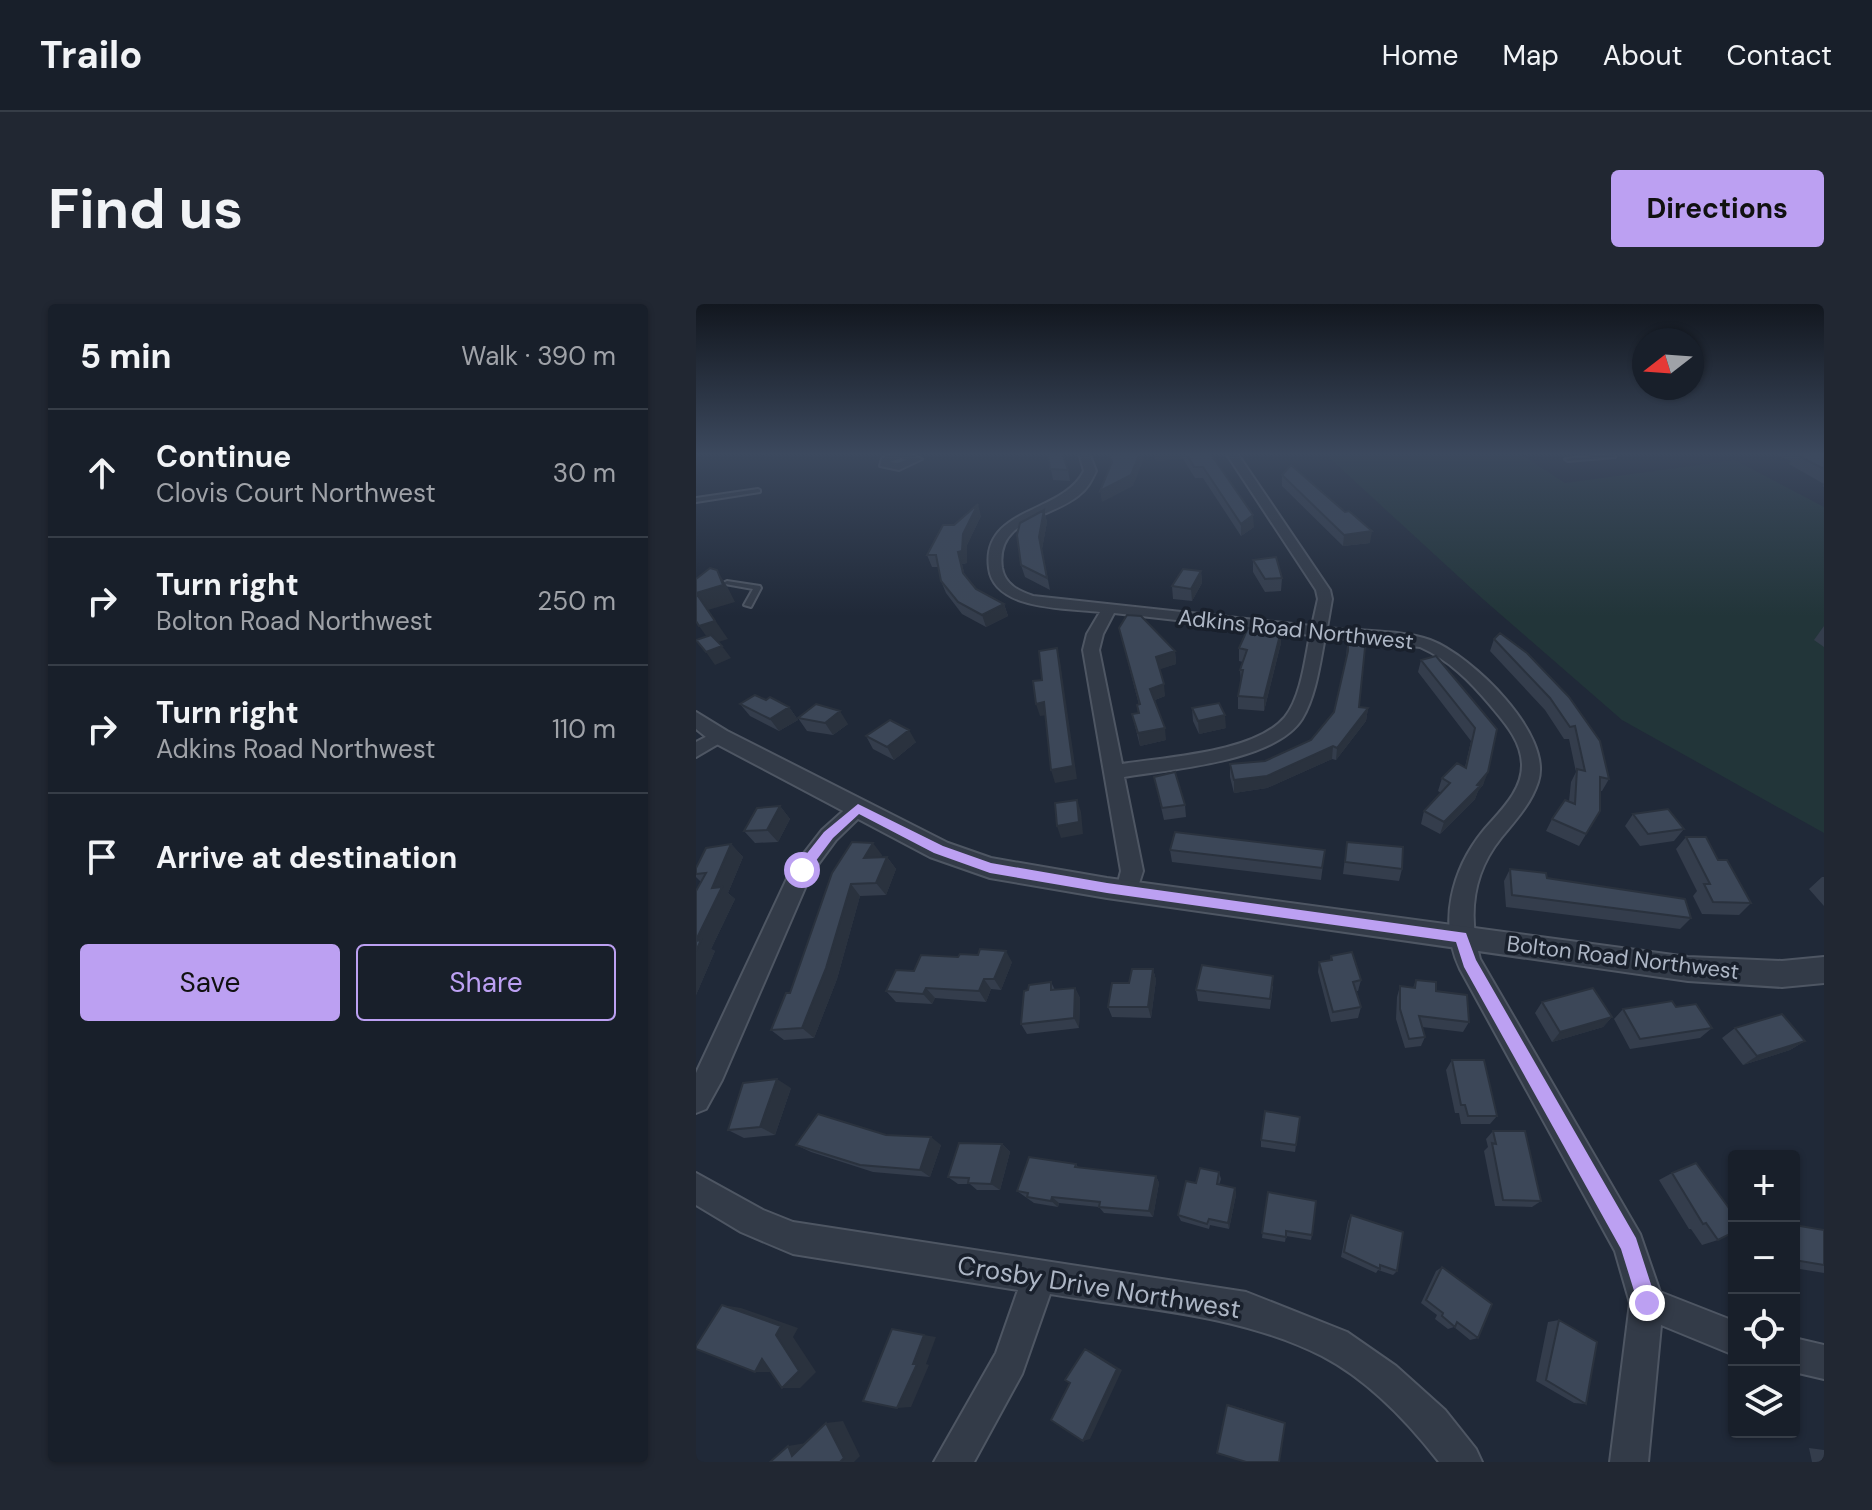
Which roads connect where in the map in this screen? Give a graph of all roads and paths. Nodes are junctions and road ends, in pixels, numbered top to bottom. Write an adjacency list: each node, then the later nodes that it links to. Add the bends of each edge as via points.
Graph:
1 (1045, 507): 5 (street, Adkins Road Northwest, via 997,539 996,576 1006,590 1019,596)
2 (1269, 507): 6 (street, via 1320,581 1325,599)
3 (727, 583): 4 (lane, via 757,588)
4 (748, 605)
5 (1110, 608): 6 (street, Adkins Road Northwest); 10 (street, via 1091,650)
6 (1318, 630): 10 (street, via 1298,710 1282,731 1247,747); 13 (street, Adkins Road Northwest, via 1405,639 1441,649 1466,666 1520,730 1530,752 1530,778 1473,862 1464,890)
7 (696, 719): 8 (street, Bolton Road Northwest)
8 (719, 736): 9 (street); 11 (street, Bolton Road Northwest)
9 (696, 751)
10 (1113, 772): 12 (street, via 1132,871)
11 (858, 809): 12 (street, Bolton Road Northwest, via 939,850 990,868); 15 (street, via 802,870)
12 (1127, 890): 13 (street, Bolton Road Northwest)
13 (1461, 937): 14 (street, Bolton Road Northwest, via 1688,969 1782,974); 18 (street, Adkins Road Northwest, via 1469,962 1629,1245)
14 (1824, 970)
15 (696, 1099)
16 (696, 1188): 17 (street, Crosby Drive Northwest, via 793,1238)
17 (1039, 1277): 22 (street, via 1010,1362); 23 (street, Crosby Drive Northwest, via 1246,1309 1335,1344 1384,1378 1432,1423)
18 (1647, 1303): 19 (street); 24 (street, Adkins Road Northwest)
19 (1728, 1336)
20 (1800, 1356): 21 (street)
21 (1824, 1362)
22 (953, 1462)
23 (1463, 1462)
24 (1629, 1462)

